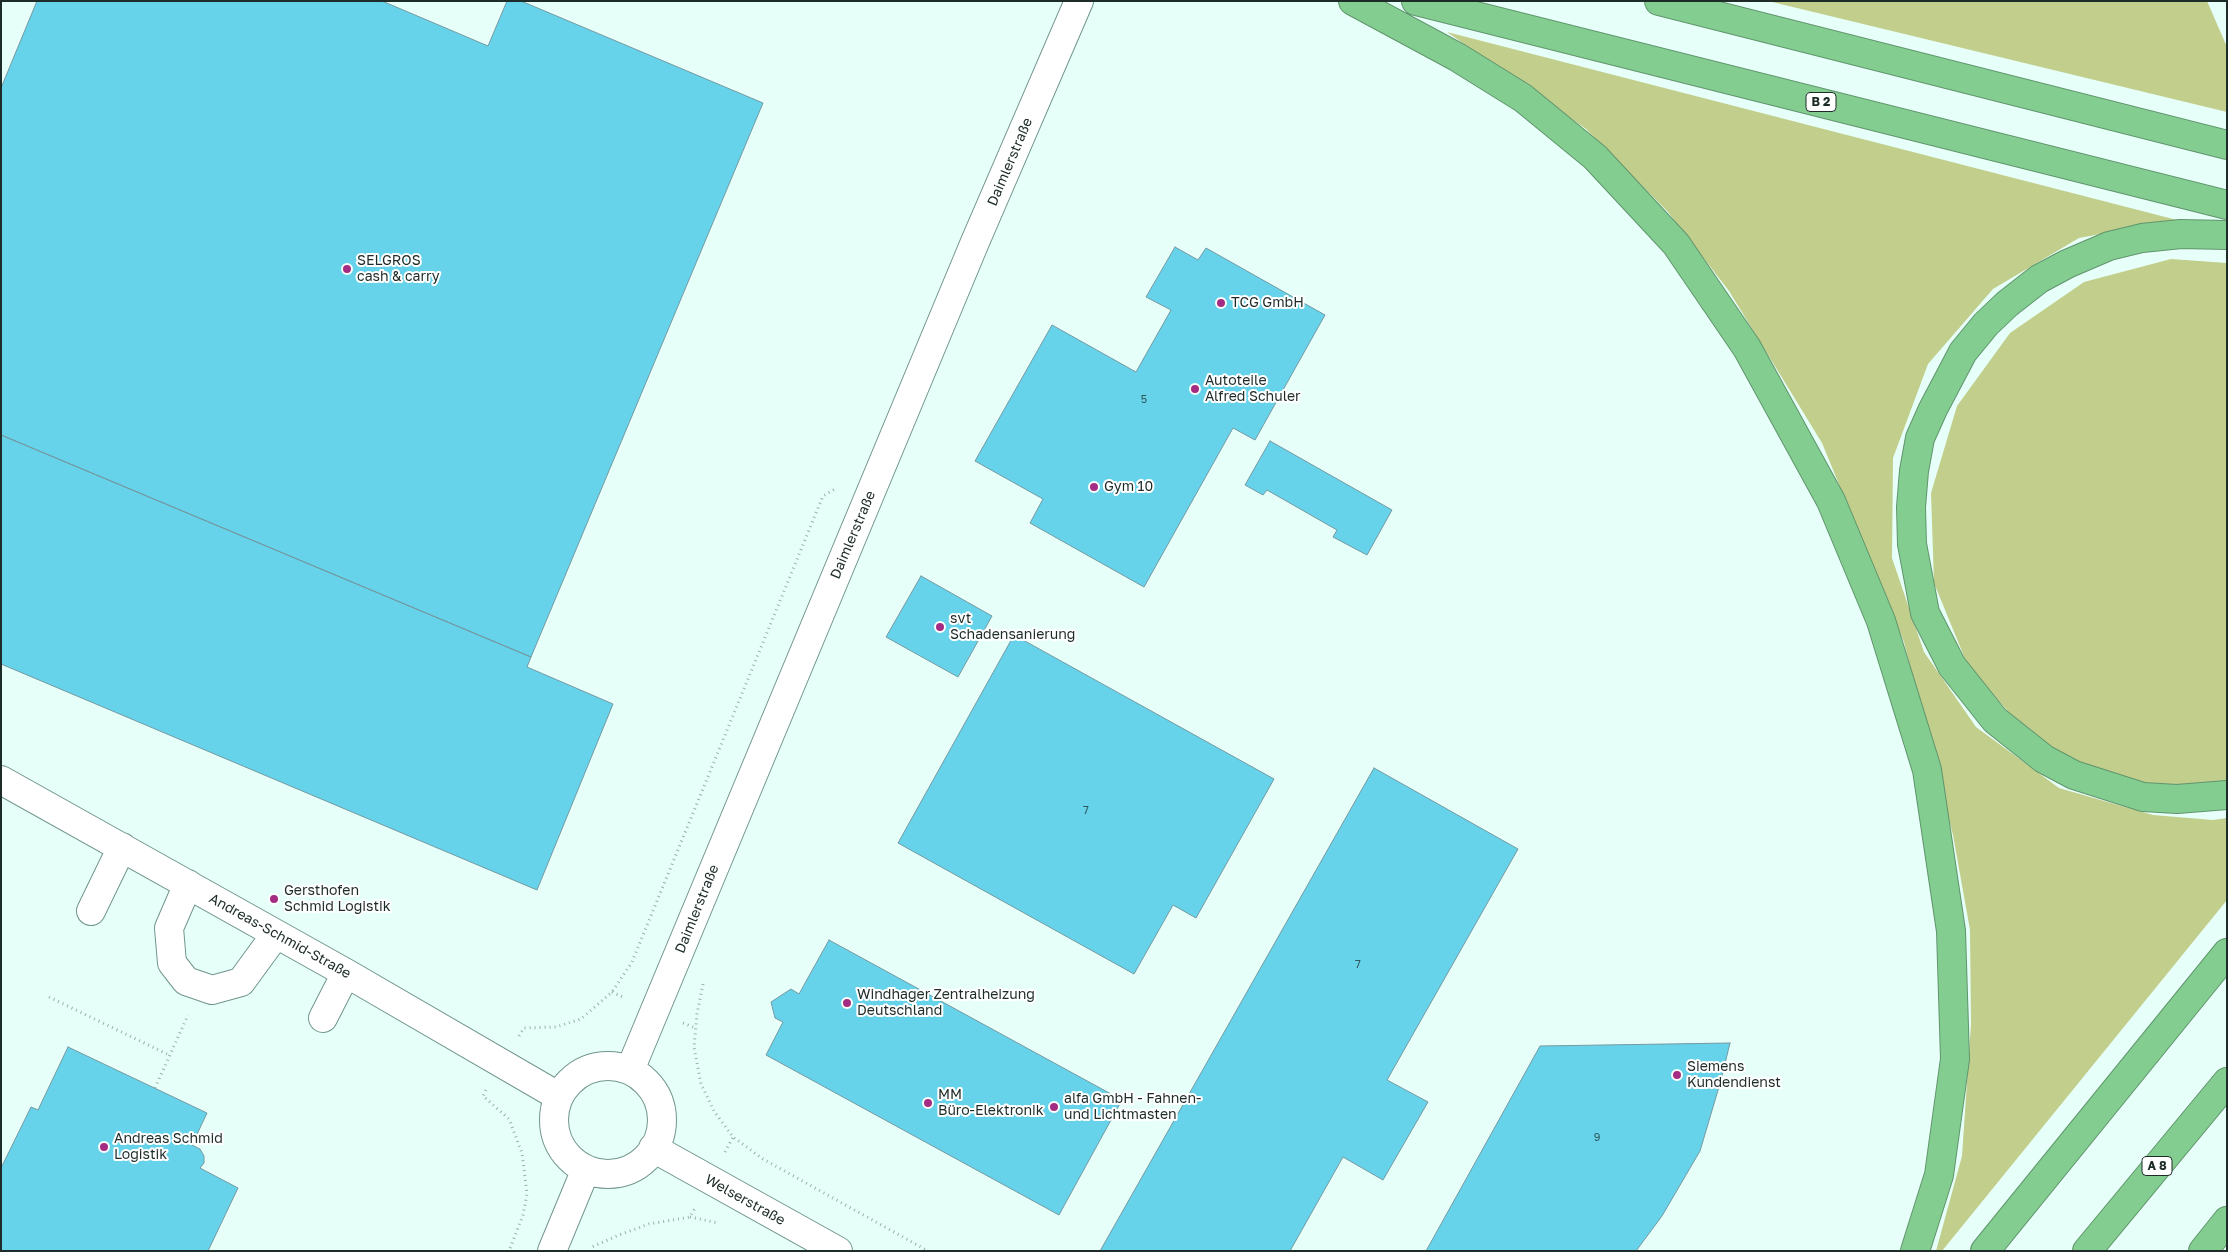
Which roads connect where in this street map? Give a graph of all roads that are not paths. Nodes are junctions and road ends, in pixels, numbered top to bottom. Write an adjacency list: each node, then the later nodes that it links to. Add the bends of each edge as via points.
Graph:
1 (1079, 1): 17 (street, Daimlerstraße, via 971,251)
2 (1353, 1): 25 (highway, via 1457,57 1523,98 1595,157 1682,252 1747,348 1831,501 1881,621 1927,770 1951,931 1955,1059 1939,1174)
3 (1416, 1): 6 (highway, B 2)
4 (1659, 1): 5 (highway)
5 (2227, 145)
6 (2227, 205)
7 (2227, 235): 9 (highway, via 2181,234 2109,246 2067,264 2007,304 1963,352 1933,409 1920,438 1911,507 1912,544 1925,613 1952,666 1995,720 2044,758 2074,775 2144,797 2187,799)
8 (1, 780): 10 (street, Andreas-Schmid-Straße)
9 (2227, 795)
10 (122, 847): 11 (street, Andreas-Schmid-Straße); 12 (street)
11 (188, 884): 13 (street, Andreas-Schmid-Straße); 13 (street, via 169,928 172,963 186,981 212,990 241,982)
12 (91, 911)
13 (276, 934): 15 (street, Andreas-Schmid-Straße)
14 (2227, 954): 26 (highway)
15 (346, 974): 16 (street); 19 (street, Andreas-Schmid-Straße)
16 (323, 1018)
17 (630, 1070): 19 (street, via 597,1066 581,1073); 20 (street, via 645,1080 661,1105 662,1125)
18 (2227, 1082): 27 (highway, A 8)
19 (558, 1096): 21 (street, via 554,1116 556,1135 564,1151)
20 (653, 1148): 21 (street, via 647,1158 632,1168 613,1174); 24 (street, Welserstraße)
21 (586, 1169): 23 (street)
22 (2227, 1221): 28 (highway)
23 (552, 1251)
24 (838, 1251)
25 (1915, 1251)
26 (1985, 1251)
27 (2087, 1251)
28 (2203, 1251)

